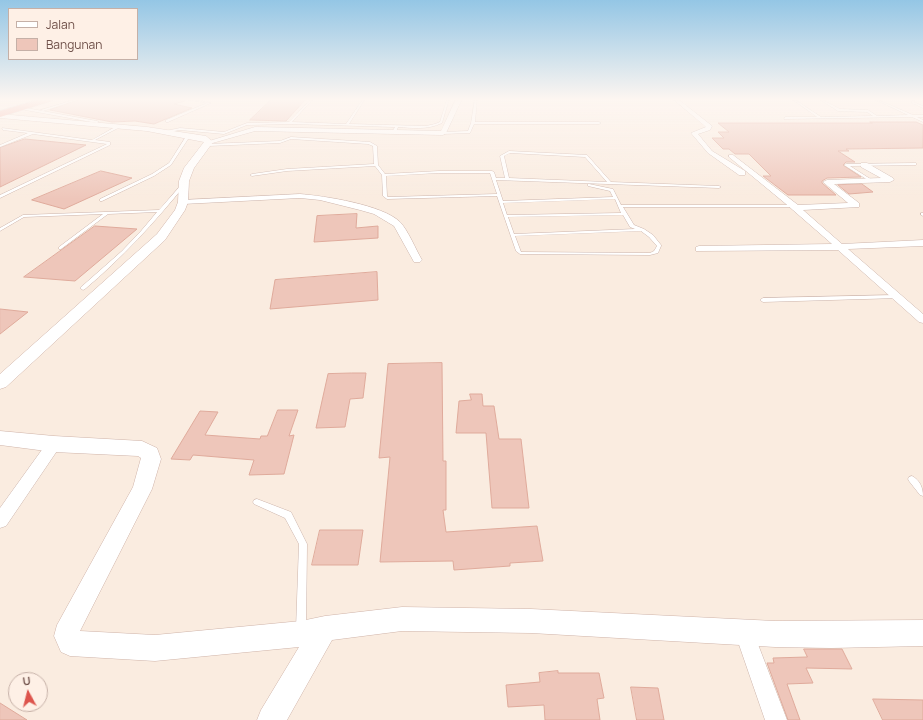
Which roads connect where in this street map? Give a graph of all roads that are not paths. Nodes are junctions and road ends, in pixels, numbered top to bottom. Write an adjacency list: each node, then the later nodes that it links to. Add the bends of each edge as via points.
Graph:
1 (31, 133): 2 (lane)
2 (34, 133): 11 (lane); 13 (lane)
3 (107, 133): 11 (lane)
4 (167, 133): 10 (street)
5 (244, 133): 12 (street)
6 (438, 133): 7 (street)
7 (443, 133): 8 (lane)
8 (468, 133)
9 (695, 133): 33 (street, via 710,152)
10 (188, 136): 12 (street, via 206,139); 30 (lane, via 170,164)
11 (93, 140): 28 (lane, via 109,144)
12 (209, 144): 17 (lane, via 280,142 289,138 360,141 375,146); 25 (street, via 188,168)
13 (0, 146)
14 (730, 156): 33 (street)
15 (864, 164): 16 (lane); 23 (lane, via 846,165); 23 (street, via 890,180)
16 (915, 164)
17 (376, 165): 18 (lane, via 287,170); 19 (lane)
18 (252, 175)
19 (384, 175): 20 (lane, via 490,171 493,172); 27 (lane, via 385,196 388,198)
20 (495, 179): 21 (lane); 27 (lane)
21 (507, 180): 22 (lane); 24 (lane, via 502,156 509,152 586,156)
22 (569, 181): 24 (lane); 29 (lane, via 612,190)
23 (871, 181): 33 (street, via 827,182 856,205)
24 (609, 182): 26 (lane)
25 (184, 186): 31 (street); 35 (lane)
26 (719, 187)
27 (499, 195): 32 (lane)
28 (0, 197)
29 (616, 198): 32 (lane); 34 (lane)
30 (101, 200)
31 (183, 202): 46 (street, via 300,196 362,208 387,217 397,224); 51 (street, via 161,237)
32 (501, 202): 38 (lane)
33 (793, 205): 34 (lane); 43 (street)
34 (620, 206): 37 (lane)
35 (160, 211): 36 (lane); 47 (lane, via 144,232)
36 (106, 214): 39 (lane, via 23,216); 44 (lane)
37 (624, 214): 38 (lane); 40 (lane, via 632,226)
38 (506, 216): 41 (lane)
39 (0, 230)
40 (642, 230): 41 (lane); 41 (lane, via 659,246 656,252 520,253)
41 (512, 236)
42 (923, 243): 43 (street)
43 (842, 247): 45 (street); 48 (street)
44 (61, 248)
45 (699, 249)
46 (417, 260)
47 (83, 288)
48 (897, 298): 49 (lane); 50 (street)
49 (763, 300)
50 (923, 320)
51 (0, 383)
52 (0, 438): 53 (street)
53 (54, 444): 57 (street); 58 (street, via 142,449 150,454 151,459 142,488 69,625 66,638 70,643 155,648)
54 (912, 479): 55 (lane)
55 (923, 493)
56 (257, 502): 58 (lane, via 288,515 303,544)
57 (0, 521)
58 (313, 631): 59 (street, via 402,619 530,621); 61 (street)
59 (744, 633): 60 (street); 62 (street)
60 (923, 633)
61 (271, 720)
62 (776, 720)

